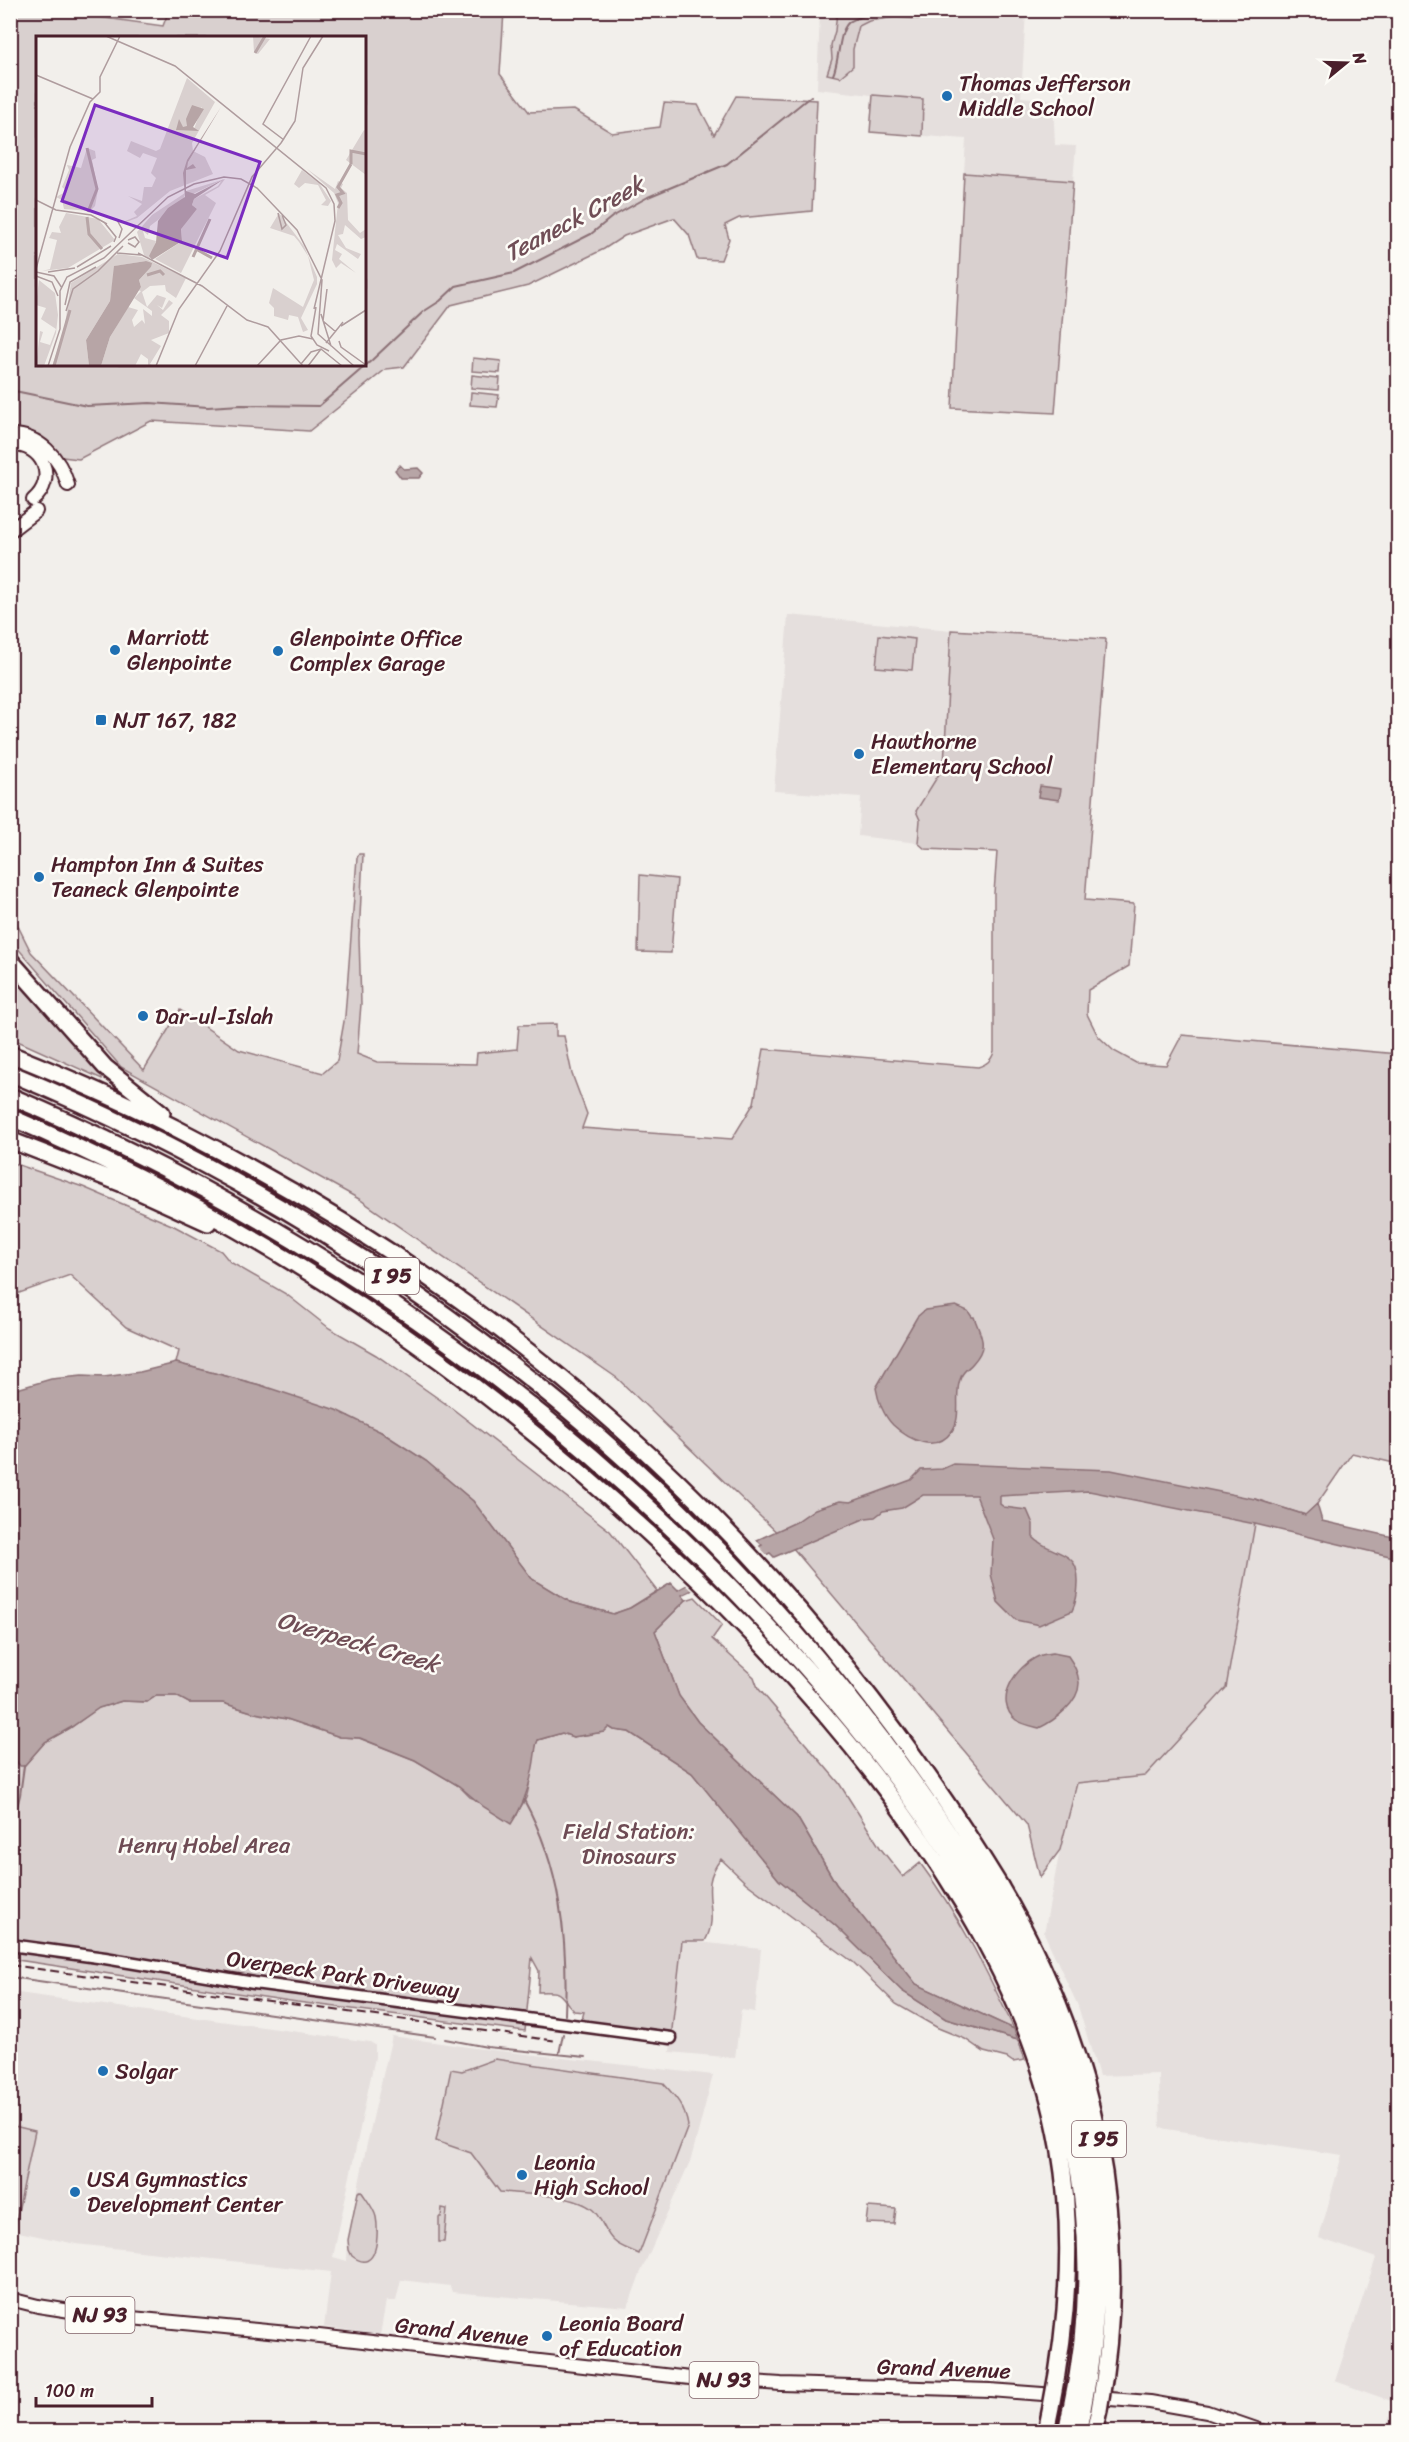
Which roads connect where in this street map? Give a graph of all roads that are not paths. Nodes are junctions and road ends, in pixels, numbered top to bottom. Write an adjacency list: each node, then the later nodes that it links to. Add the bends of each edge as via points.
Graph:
1 (10, 435): 3 (main road, via 28,436 41,443)
2 (10, 445): 4 (main road, via 30,448 43,462 46,481 34,506)
3 (68, 485)
4 (10, 531)
5 (10, 960): 10 (highway, via 105,1067)
6 (10, 1054): 10 (highway, I 95, via 98,1090)
7 (10, 1073): 13 (highway, I 95, via 198,1160 305,1221 394,1278 559,1401 635,1467 724,1554 816,1656 929,1804)
8 (10, 1096): 13 (highway, I 95, via 190,1180 281,1231 455,1346 538,1411 626,1486 739,1595 880,1758)
9 (10, 1117): 12 (highway, I 95, via 155,1184)
10 (193, 1137): 13 (highway, I 95, via 284,1186 448,1292 621,1428 672,1475 773,1579 890,1722 950,1808)
11 (10, 1140): 12 (highway, via 120,1183 250,1246)
12 (293, 1261): 13 (highway, I 95, via 374,1313 495,1401 589,1479 688,1570 800,1686 916,1830)
13 (982, 1896): 17 (highway, I 95, bridge, via 1026,1962 1048,2011 1069,2074 1086,2146 1095,2214 1097,2282 1093,2352); 18 (highway, I 95, bridge, via 999,1967 1027,2030 1048,2094 1061,2153 1068,2216 1069,2283); 21 (highway, I 95, bridge, via 1033,1946 1078,2057 1097,2130 1107,2196 1112,2276 1109,2341)
14 (10, 1945): 15 (street, Overpeck Park Driveway, via 254,1983)
15 (671, 2038)
16 (10, 2299): 22 (main road, Grand Avenue / NJ 93, via 90,2314 690,2378 990,2390 1150,2402 1207,2412)
17 (1077, 2408): 19 (highway, I 95); 20 (highway, I 95)
18 (1046, 2432)
19 (1066, 2432)
20 (1078, 2432)
21 (1094, 2432)
22 (1265, 2432)

